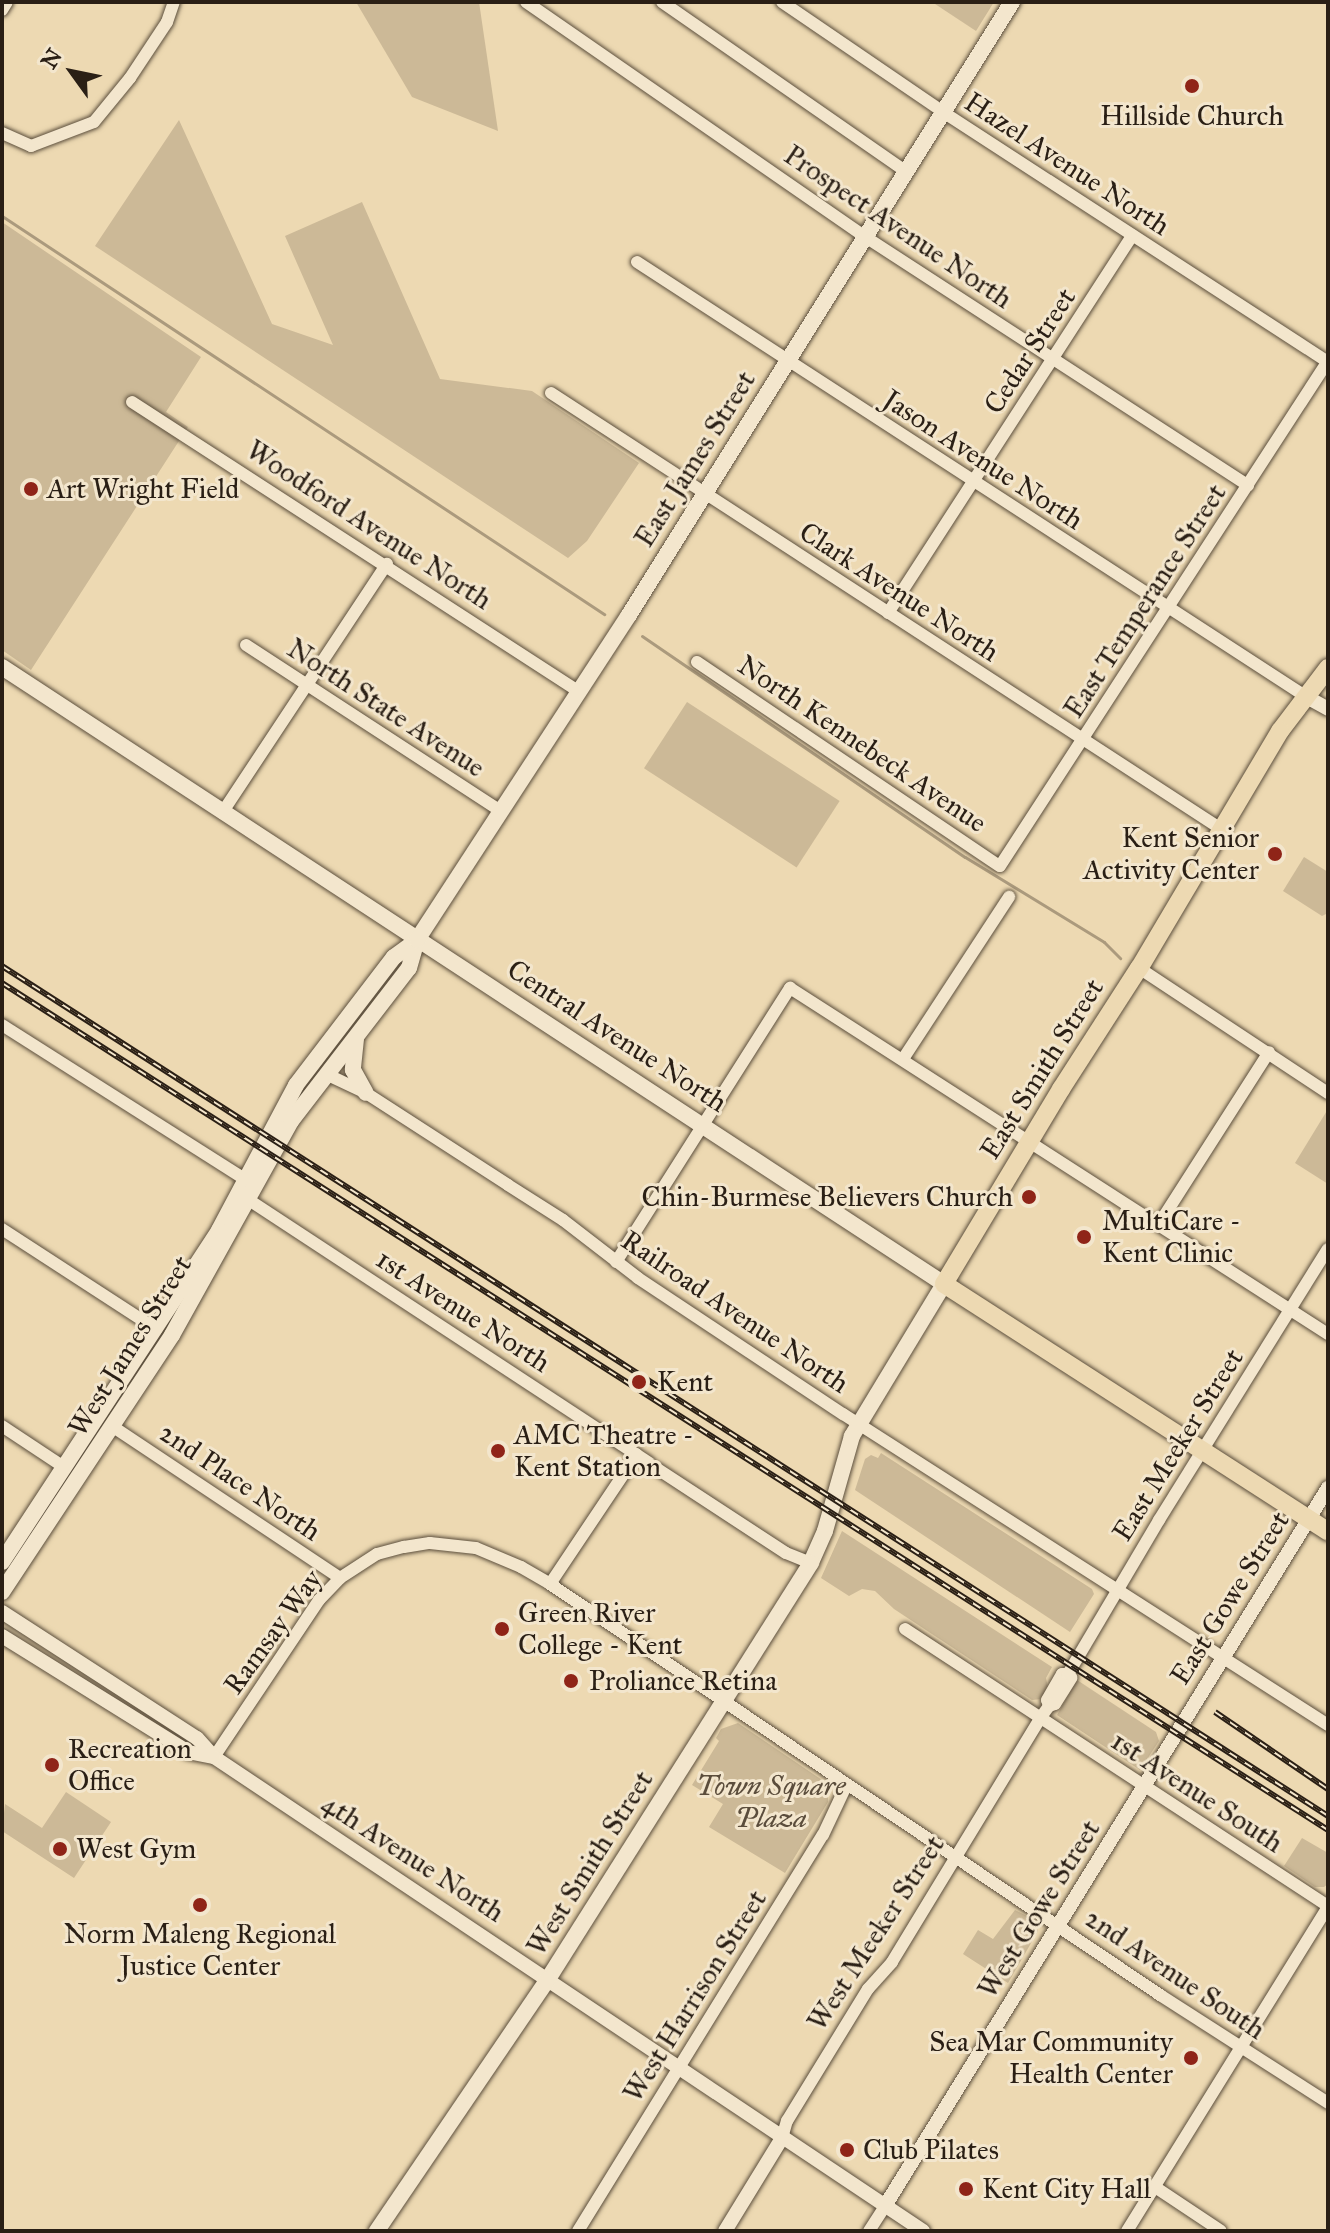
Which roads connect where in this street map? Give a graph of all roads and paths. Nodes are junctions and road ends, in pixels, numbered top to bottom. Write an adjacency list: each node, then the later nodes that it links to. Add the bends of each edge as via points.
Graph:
1 (7, 2): 7 (street)
2 (174, 2): 9 (street, via 130,78 94,122 31,146)
3 (526, 2): 12 (street, Prospect Avenue North)
4 (662, 2): 10 (street)
5 (782, 2): 8 (street, Hazel Avenue North)
6 (1012, 2): 8 (main road, East James Street)
7 (2, 10)
8 (943, 112): 10 (main road, East James Street); 11 (street, Hazel Avenue North)
9 (2, 133)
10 (905, 171): 12 (main road, East James Street)
11 (1133, 235): 14 (street, Cedar Street); 16 (street, Hazel Avenue North)
12 (864, 236): 14 (street, Prospect Avenue North); 15 (main road, East James Street)
13 (637, 262): 15 (street, Jason Avenue North)
14 (1054, 360): 19 (street, Cedar Street); 20 (street, Prospect Avenue North)
15 (786, 361): 19 (street, Jason Avenue North); 21 (main road, East James Street)
16 (1328, 362): 20 (street, East Temperance Street)
17 (551, 393): 21 (street, Clark Avenue North)
18 (132, 402): 22 (street, Woodford Avenue North)
19 (975, 482): 23 (street, Jason Avenue North); 24 (street, Cedar Street)
20 (1248, 485): 23 (street, East Temperance Street)
21 (704, 495): 24 (street, Clark Avenue North); 30 (main road, East James Street)
22 (387, 564): 29 (street); 30 (street, Woodford Avenue North)
23 (1170, 609): 31 (street, Jason Avenue North); 33 (street, East Temperance Street)
24 (888, 613): 33 (street, Clark Avenue North)
25 (246, 645): 29 (street, North State Avenue)
26 (697, 662): 37 (street, North Kennebeck Avenue)
27 (2, 667): 35 (main road, Central Avenue North)
28 (1328, 668): 31 (main road, East Smith Street)
29 (308, 685): 34 (street, North State Avenue); 35 (street)
30 (578, 691): 34 (main road, East James Street)
31 (1305, 696): 32 (street); 36 (main road, East Smith Street)
32 (1328, 709)
33 (1083, 740): 36 (street, Clark Avenue North); 37 (street, East Temperance Street)
34 (501, 811): 39 (main road, East James Street)
35 (222, 813): 39 (main road, Central Avenue North)
36 (1221, 829): 40 (main road, East Smith Street)
37 (1000, 866)
38 (1009, 897): 44 (street)
39 (417, 940): 42 (main road, East James Street, via 409,968); 49 (main road, Central Avenue North); 51 (main road, East James Street, via 394,957 312,1062)
40 (1139, 968): 43 (street); 50 (main road, East Smith Street)
41 (2, 1025): 51 (street)
42 (357, 1034): 45 (main road, East James Street); 46 (main road, via 353,1067)
43 (1269, 1052): 47 (street); 53 (street)
44 (903, 1059): 49 (street, via 790,988); 50 (street)
45 (326, 1074): 46 (street, Railroad Avenue North); 48 (main road, East James Street)
46 (366, 1093): 56 (street, Railroad Avenue North, via 563,1220)
47 (1328, 1093)
48 (291, 1121): 52 (main road, West James Street)
49 (703, 1125): 56 (street); 57 (main road, Central Avenue North)
50 (1029, 1140): 53 (street); 57 (main road, East Smith Street)
51 (246, 1180): 59 (main road, West James Street)
52 (249, 1200): 64 (main road, West James Street); 66 (street, 1st Avenue North)
53 (1159, 1224): 58 (street)
54 (2, 1229): 59 (street)
55 (1328, 1249): 58 (street, East Meeker Street)
56 (616, 1262): 62 (street, Railroad Avenue North)
57 (944, 1284): 62 (main road, East Smith Street); 65 (main road, Central Avenue North)
58 (1290, 1310): 60 (street); 65 (street, East Meeker Street)
59 (156, 1329): 61 (main road, West James Street)
60 (1328, 1334)
61 (136, 1360): 64 (main road, via 136,1374 110,1415); 67 (main road, West James Street)
62 (860, 1424): 69 (main road, East Smith Street); 77 (street, Railroad Avenue North)
63 (2, 1426): 67 (street)
64 (112, 1426): 74 (street, 2nd Place North); 76 (main road, West James Street)
65 (1203, 1449): 70 (main road, Central Avenue North); 77 (street, East Meeker Street)
66 (637, 1454): 73 (street, 1st Avenue North, via 786,1553); 75 (street)
67 (64, 1467): 72 (main road, West James Street)
68 (1328, 1488): 70 (street, East Gowe Street)
69 (828, 1513): 73 (main road, West Smith Street)
70 (1310, 1519): 71 (main road, Central Avenue North); 81 (street, East Gowe Street)
71 (1328, 1531)
72 (2, 1562)
73 (811, 1563): 83 (main road, West Smith Street)
74 (340, 1578): 75 (street, Ramsay Way, via 377,1554 446,1543 503,1558); 87 (street, Ramsay Way, via 319,1600)
75 (550, 1584): 83 (street, Ramsay Way)
76 (2, 1592)
77 (1116, 1592): 81 (street, Railroad Avenue North); 82 (street, East Meeker Street)
78 (2, 1612): 87 (street, 4th Avenue North, via 197,1738)
79 (905, 1629): 84 (street)
80 (2, 1636): 87 (street, 4th Avenue North, via 188,1752)
81 (1224, 1657): 85 (street, Railroad Avenue North); 86 (street, East Gowe Street)
82 (1070, 1671): 84 (street, West Meeker Street, via 1055,1704)
83 (723, 1700): 88 (street, Ramsay Way); 93 (main road, West Smith Street)
84 (1041, 1717): 89 (street, 1st Avenue South); 90 (street, West Meeker Street)
85 (1328, 1725)
86 (1176, 1736): 89 (street, West Gowe Street)
87 (214, 1757): 93 (street, 4th Avenue North)
88 (847, 1784): 90 (street, 2nd Avenue South); 95 (street, West Harrison Street, via 823,1835)
89 (1145, 1788): 91 (street, 1st Avenue South); 92 (street, West Gowe Street)
90 (957, 1857): 92 (street, 2nd Avenue South); 97 (street, West Meeker Street, via 892,1962 860,2002 787,2121)
91 (1328, 1906): 94 (street)
92 (1059, 1925): 94 (street, 2nd Avenue South); 99 (street, West Gowe Street)
93 (548, 1979): 95 (street, 4th Avenue North); 100 (main road, West Smith Street)
94 (1241, 2048): 96 (street, 2nd Avenue South); 98 (street)
95 (679, 2068): 97 (street, 4th Avenue North); 101 (street, West Harrison Street)
96 (1328, 2103)
97 (782, 2138): 99 (street, 4th Avenue North); 102 (street, West Meeker Street)
98 (1155, 2187): 105 (street); 106 (street)
99 (885, 2206): 103 (street, West Gowe Street); 104 (street, 4th Avenue North)
100 (377, 2231)
101 (578, 2231)
102 (725, 2231)
103 (869, 2231)
104 (923, 2231)
105 (1127, 2231)
106 (1221, 2231)

